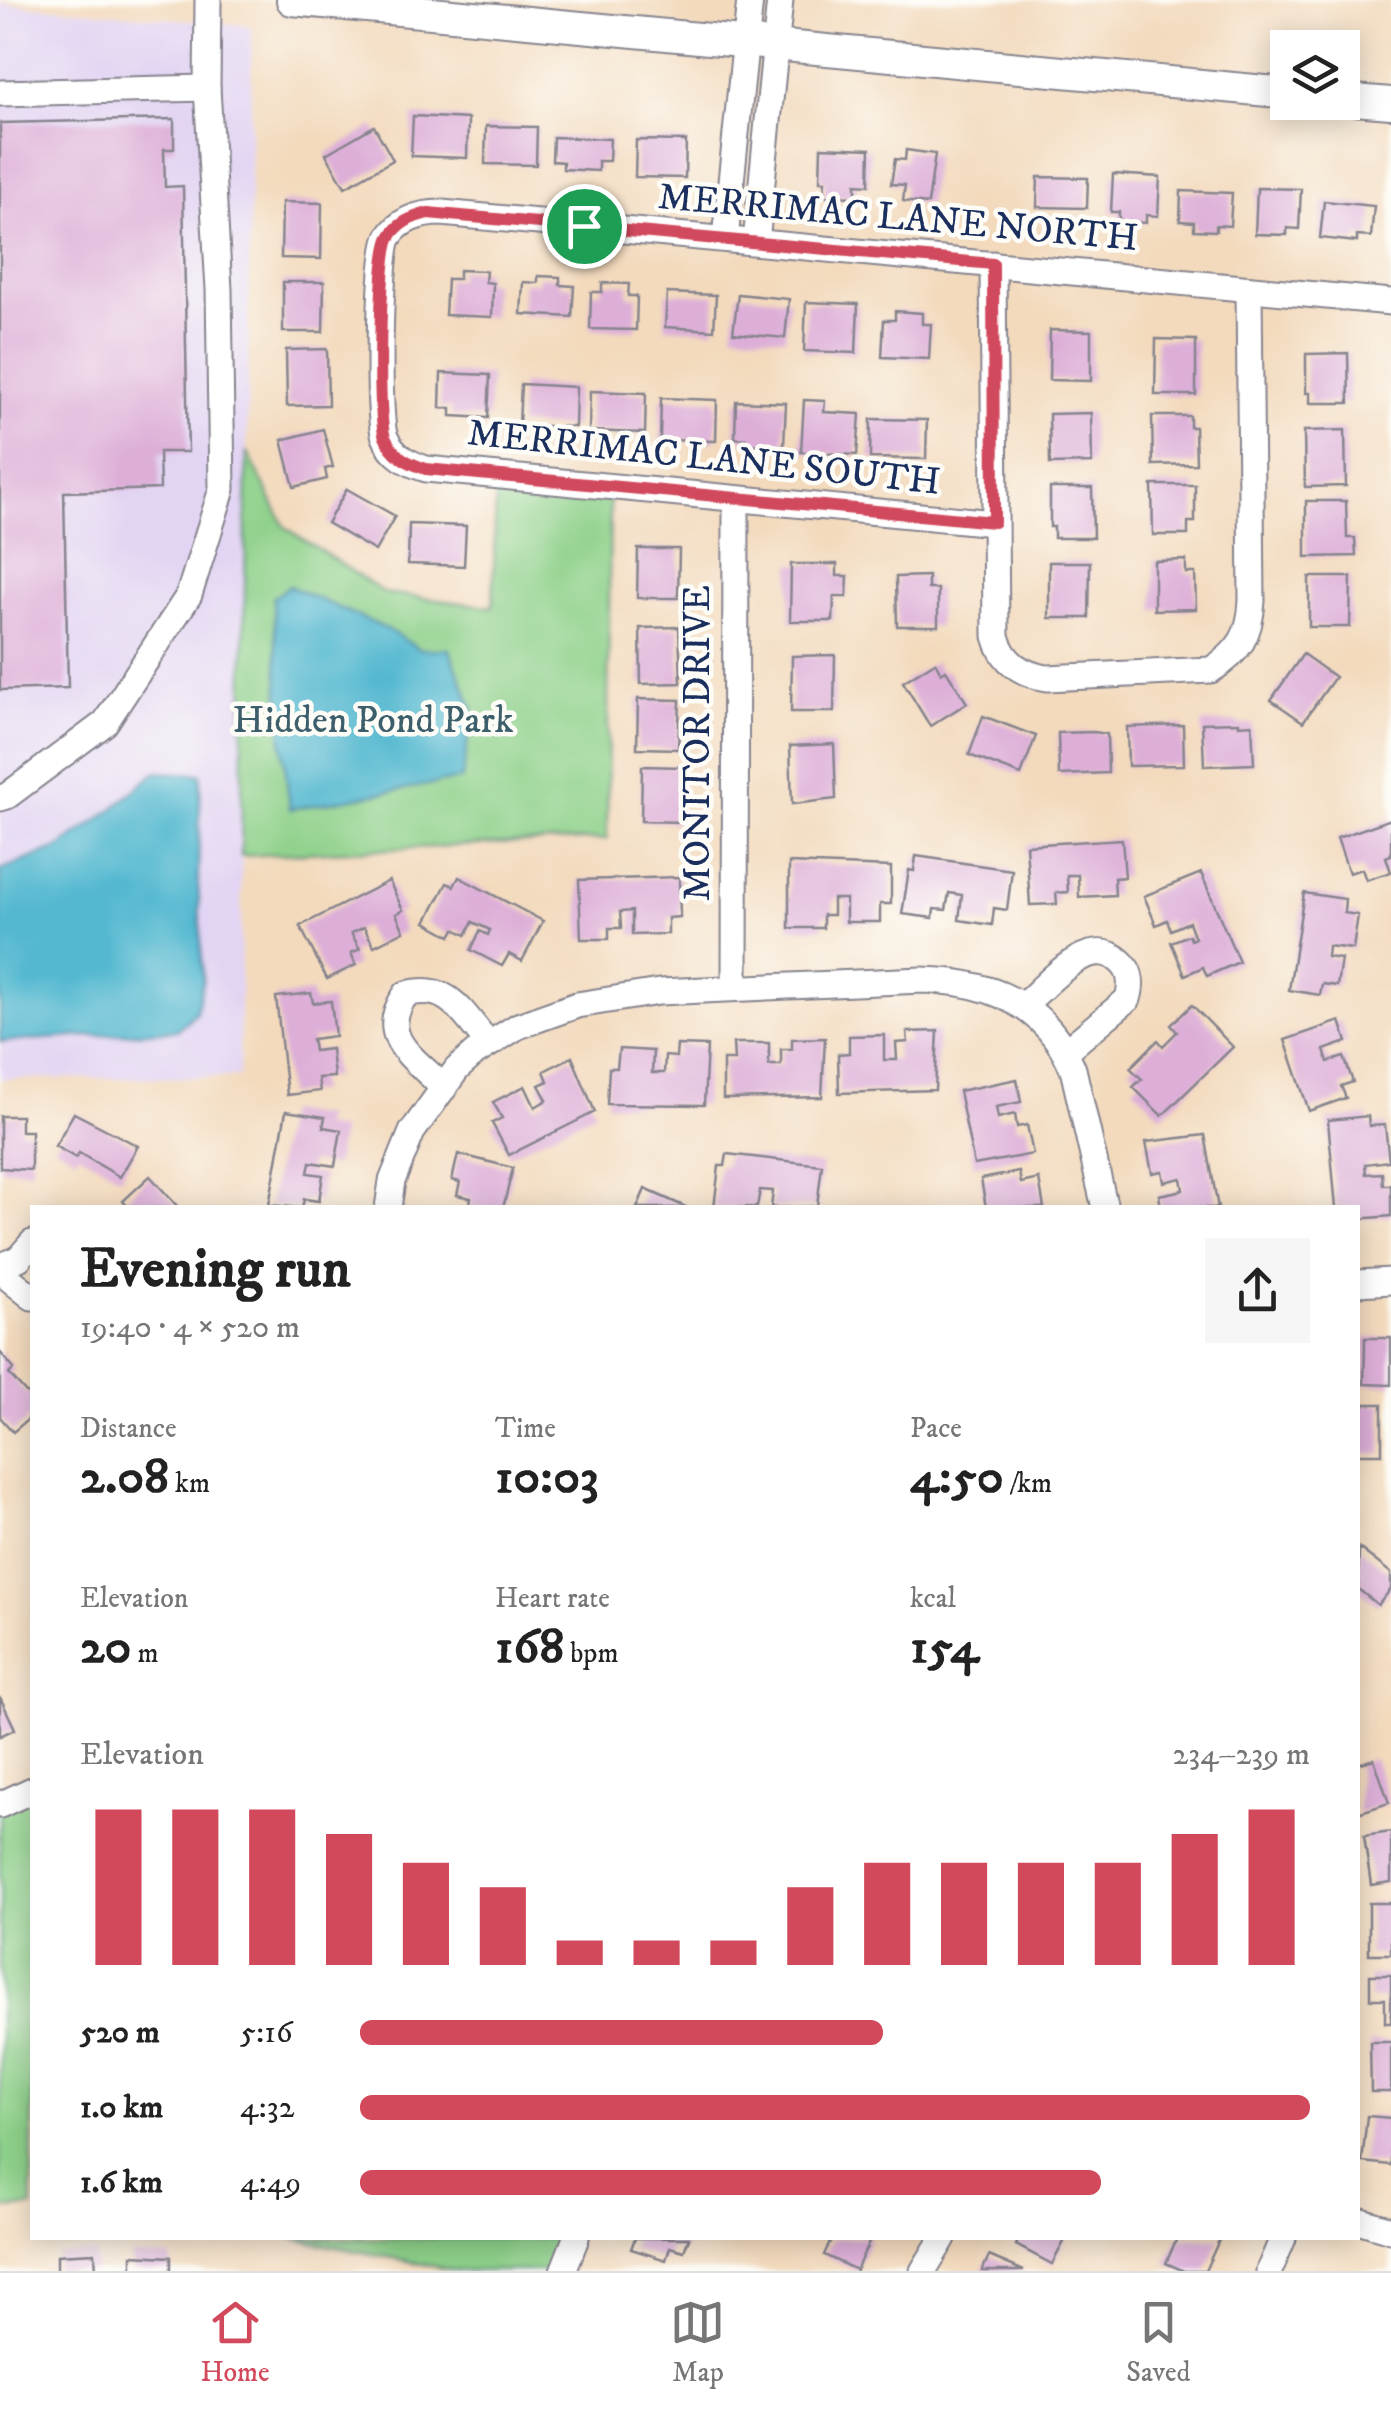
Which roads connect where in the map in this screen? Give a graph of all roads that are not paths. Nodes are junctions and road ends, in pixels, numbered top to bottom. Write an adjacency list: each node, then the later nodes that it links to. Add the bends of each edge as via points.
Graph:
1 (208, 0): 6 (street)
2 (292, 0): 5 (main road)
3 (750, 0): 5 (street)
4 (780, 0): 5 (street)
5 (760, 43): 7 (main road); 11 (street); 12 (street)
6 (207, 88): 8 (street); 19 (street, via 222,489 189,595 105,723)
7 (1270, 92)
8 (0, 93)
9 (1360, 101): 10 (main road)
10 (1391, 104)
11 (725, 239): 12 (street, MERRIMAC LANE NORTH); 16 (street, MERRIMAC LANE NORTH, via 442,213 401,224 382,262 382,422 392,448)
12 (756, 242): 13 (street, MERRIMAC LANE NORTH)
13 (993, 264): 14 (street, MERRIMAC LANE NORTH); 18 (street)
14 (1249, 289): 15 (street, MERRIMAC LANE NORTH); 18 (street, via 1252,601 1244,643 1230,658 1211,670 1175,672 1047,678 1018,669 996,636)
15 (1391, 302)
16 (408, 463): 17 (street, MERRIMAC LANE SOUTH)
17 (736, 500): 18 (street, MERRIMAC LANE SOUTH); 20 (street, MONITOR DRIVE)
18 (994, 522)
19 (0, 798)
20 (735, 987): 21 (street, via 954,980); 22 (street, via 577,1005)
21 (1023, 1006): 23 (street); 23 (street, via 1090,952 1123,964 1128,999)
22 (490, 1044): 24 (street); 24 (street, via 442,992 406,994 392,1025 396,1039)
23 (1066, 1051): 26 (street)
24 (444, 1088): 25 (street, via 412,1132)
25 (388, 1205)
26 (1104, 1205)
27 (30, 1245): 28 (street)
28 (0, 1269): 31 (street)
29 (1391, 1281): 30 (street)
30 (1360, 1283)
31 (30, 1295)
32 (30, 1791): 33 (street)
33 (0, 1805)
34 (1360, 2221): 35 (street)
35 (1391, 2230)
36 (575, 2240): 39 (street)
37 (942, 2240): 40 (street)
38 (1282, 2240): 41 (street)
39 (563, 2271)
40 (923, 2271)
41 (1269, 2271)

